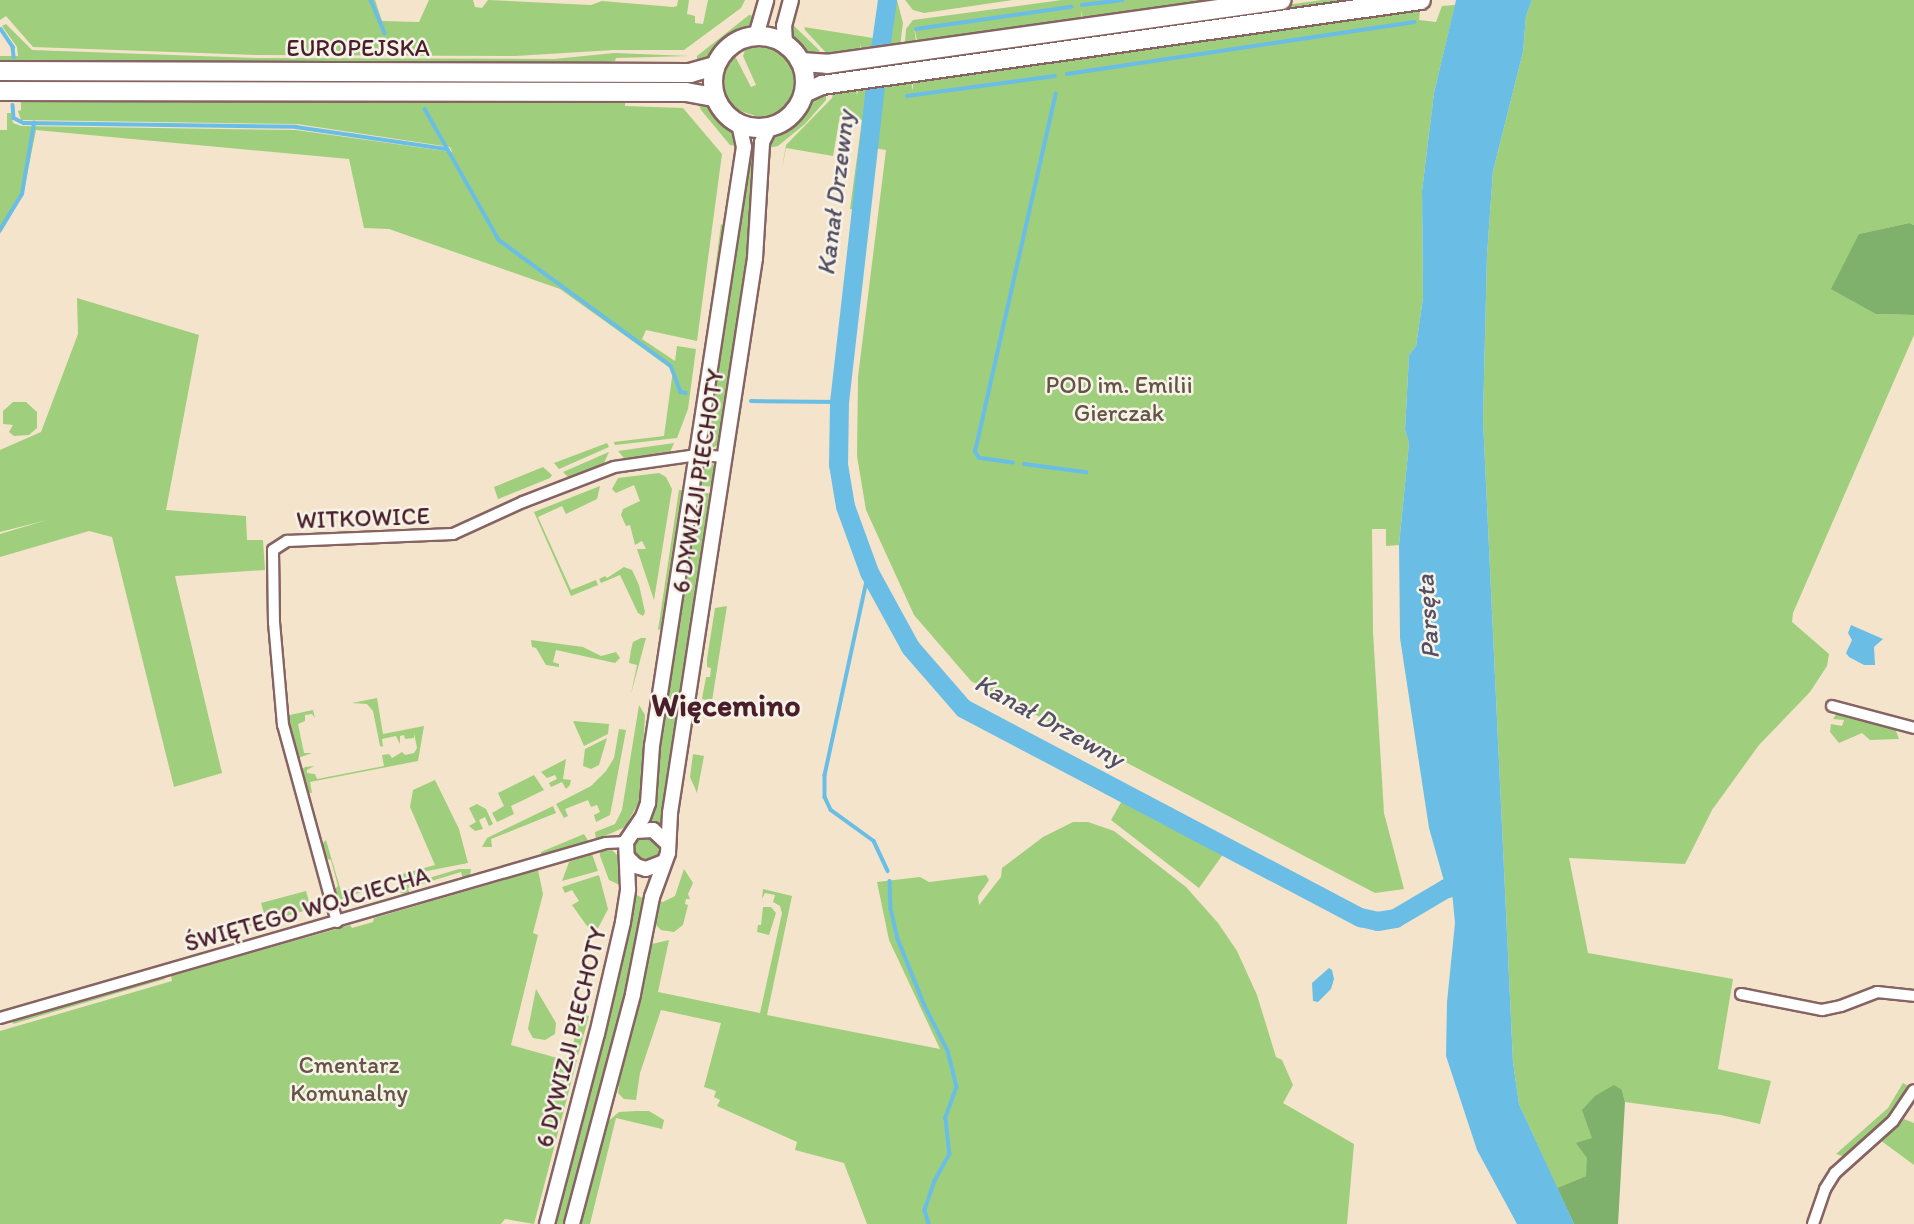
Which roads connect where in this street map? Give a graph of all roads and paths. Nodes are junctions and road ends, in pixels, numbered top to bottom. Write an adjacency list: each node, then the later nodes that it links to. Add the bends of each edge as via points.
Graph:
1 (765, 0): 5 (street)
2 (791, 0): 6 (street)
3 (1282, 0): 7 (main road, via 824,65)
4 (1421, 0): 11 (main road, via 822,85)
5 (757, 36): 6 (main road); 8 (main road, via 731,45)
6 (785, 44): 7 (main road)
7 (801, 62): 11 (main road)
8 (715, 66): 9 (main road, EUROPEJSKA, via 690,73); 12 (main road)
9 (0, 71)
10 (0, 91): 12 (main road, EUROPEJSKA, via 686,92)
11 (804, 93): 14 (main road, via 791,117)
12 (715, 97): 13 (main road, via 724,113)
13 (739, 124): 14 (main road); 15 (street, 6 DYWIZJI PIECHOTY, via 744,147)
14 (769, 128): 16 (street, 6 DYWIZJI PIECHOTY, via 762,142 759,226)
15 (697, 455): 16 (street); 19 (street, 6 DYWIZJI PIECHOTY, via 652,746 649,796 643,817); 23 (street, WITKOWICE, via 604,470 453,534 287,541 273,550 283,725)
16 (724, 457): 20 (street, 6 DYWIZJI PIECHOTY)
17 (1832, 706): 18 (street)
18 (1914, 728)
19 (630, 836): 20 (street, via 653,830); 21 (street, 6 DYWIZJI PIECHOTY); 23 (street, ŚWIĘTEGO WOJCIECHA)
20 (667, 843): 22 (street, 6 DYWIZJI PIECHOTY)
21 (628, 858): 22 (street, via 646,869); 28 (street, 6 DYWIZJI PIECHOTY, via 616,954)
22 (662, 863): 29 (street, 6 DYWIZJI PIECHOTY, via 633,994)
23 (337, 922): 26 (street, ŚWIĘTEGO WOJCIECHA)
24 (1741, 994): 25 (street, via 1822,1010 1877,992)
25 (1914, 996)
26 (0, 1018)
27 (1914, 1090): 30 (street, via 1893,1121 1835,1173)
28 (547, 1224)
29 (572, 1224)
30 (1813, 1224)

